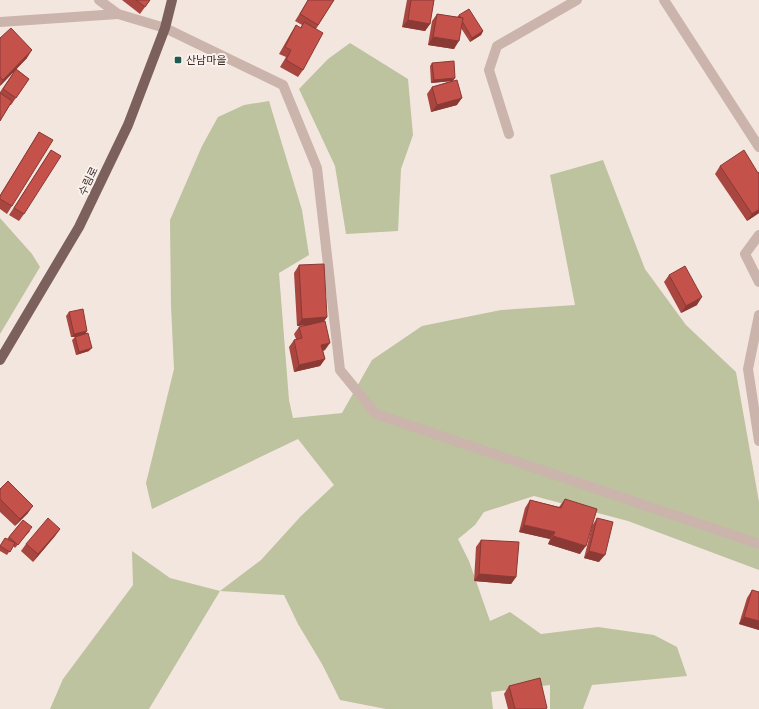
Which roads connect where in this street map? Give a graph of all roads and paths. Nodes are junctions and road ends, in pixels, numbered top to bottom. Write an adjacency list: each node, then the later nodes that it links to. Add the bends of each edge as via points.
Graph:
1 (99, 0): 5 (street)
2 (172, 0): 7 (main road, 수림로)
3 (577, 0): 8 (street, via 497,46 489,70)
4 (664, 0): 9 (street)
5 (118, 14): 6 (street); 7 (street)
6 (0, 22)
7 (165, 28): 13 (main road, 수림로, via 128,125 79,227); 15 (street, via 283,84 317,168 340,370 376,414)
8 (509, 134)
9 (759, 147)
10 (759, 236): 11 (street, via 745,254)
11 (759, 282)
12 (759, 314): 14 (street, via 748,369)
13 (0, 360)
14 (759, 441)
15 (759, 544)

